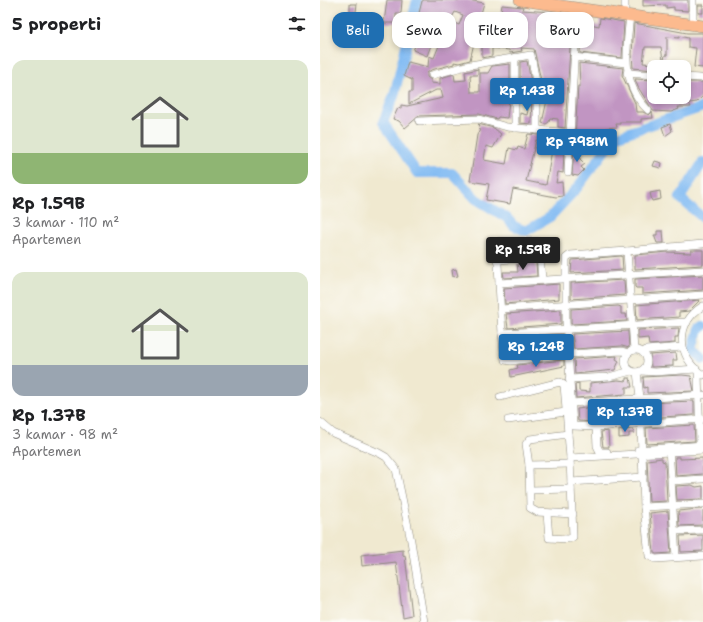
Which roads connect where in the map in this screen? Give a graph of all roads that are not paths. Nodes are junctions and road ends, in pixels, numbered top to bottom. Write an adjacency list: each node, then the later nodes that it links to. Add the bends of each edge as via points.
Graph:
1 (520, 0): 5 (highway)
2 (566, 0): 4 (highway)
3 (693, 0): 6 (street)
4 (627, 8): 5 (highway); 6 (highway); 7 (highway); 10 (street)
5 (577, 9): 9 (street)
6 (698, 18)
7 (703, 26)
8 (515, 57): 13 (street, via 470,64); 18 (street); 19 (street, via 528,55 533,58 537,87)
9 (574, 57): 10 (street); 20 (street)
10 (626, 63): 11 (street)
11 (627, 73): 12 (street); 16 (street, via 638,99)
12 (647, 74)
13 (432, 75)
14 (691, 77): 15 (street)
15 (700, 78)
16 (648, 110)
17 (419, 120): 18 (street, via 479,119)
18 (515, 128): 19 (street)
19 (537, 130): 20 (street)
20 (570, 133): 21 (street)
21 (568, 172)
22 (703, 244): 23 (street)
23 (627, 251): 27 (street); 28 (street, via 568,256)
24 (541, 257): 25 (street); 25 (street, via 541,245 537,241 500,241 497,245); 29 (street)
25 (497, 260): 30 (street)
26 (703, 270): 27 (street)
27 (629, 275): 28 (street); 32 (street)
28 (566, 278): 29 (street); 33 (street)
29 (542, 280): 30 (street)
30 (499, 283): 35 (street)
31 (703, 295): 32 (street)
32 (631, 300): 33 (street); 37 (street)
33 (565, 304): 35 (street); 38 (street)
34 (703, 306): 36 (street)
35 (501, 308): 39 (street)
36 (687, 322): 37 (street); 40 (street, via 681,338)
37 (633, 325): 38 (street); 41 (street)
38 (566, 330): 39 (street); 43 (street)
39 (502, 333): 43 (street, via 504,358 508,361)
40 (682, 347): 42 (street); 45 (street)
41 (631, 352): 42 (street); 43 (street); 44 (street, via 625,358 625,364)
42 (643, 352): 44 (street, via 646,364)
43 (568, 354): 46 (street)
44 (636, 371): 45 (street); 46 (street); 49 (street)
45 (699, 372): 47 (street)
46 (569, 380): 50 (street)
47 (701, 395): 49 (street); 53 (street)
48 (500, 397): 51 (street, via 560,382 564,385)
49 (640, 398): 50 (street); 55 (street)
50 (570, 403): 56 (street, via 574,427)
51 (566, 412): 52 (street); 58 (street)
52 (508, 420)
53 (701, 420): 55 (street); 59 (street)
54 (320, 422): 78 (street, via 334,433 386,457 396,469)
55 (640, 423): 56 (street); 61 (street)
56 (596, 427): 61 (street, via 597,446 600,452)
57 (589, 430): 58 (street)
58 (568, 433): 62 (street); 63 (street, via 527,441)
59 (702, 447): 60 (street)
60 (669, 450): 61 (street); 66 (street)
61 (641, 452): 62 (street); 64 (street)
62 (570, 461): 63 (street); 67 (street)
63 (529, 465): 68 (street)
64 (643, 477): 67 (street); 71 (street)
65 (703, 479): 66 (street)
66 (672, 481): 70 (street)
67 (571, 486): 68 (street); 73 (street)
68 (530, 490): 72 (street, via 530,508 533,511)
69 (703, 504): 70 (street)
70 (673, 506): 71 (street); 75 (street)
71 (644, 508): 77 (street, via 650,558)
72 (547, 513): 73 (street); 73 (street, via 548,536 551,539 573,537)
73 (573, 514)
74 (703, 530): 75 (street)
75 (675, 531): 77 (street)
76 (703, 556): 77 (street)
77 (676, 557)
78 (424, 622)

